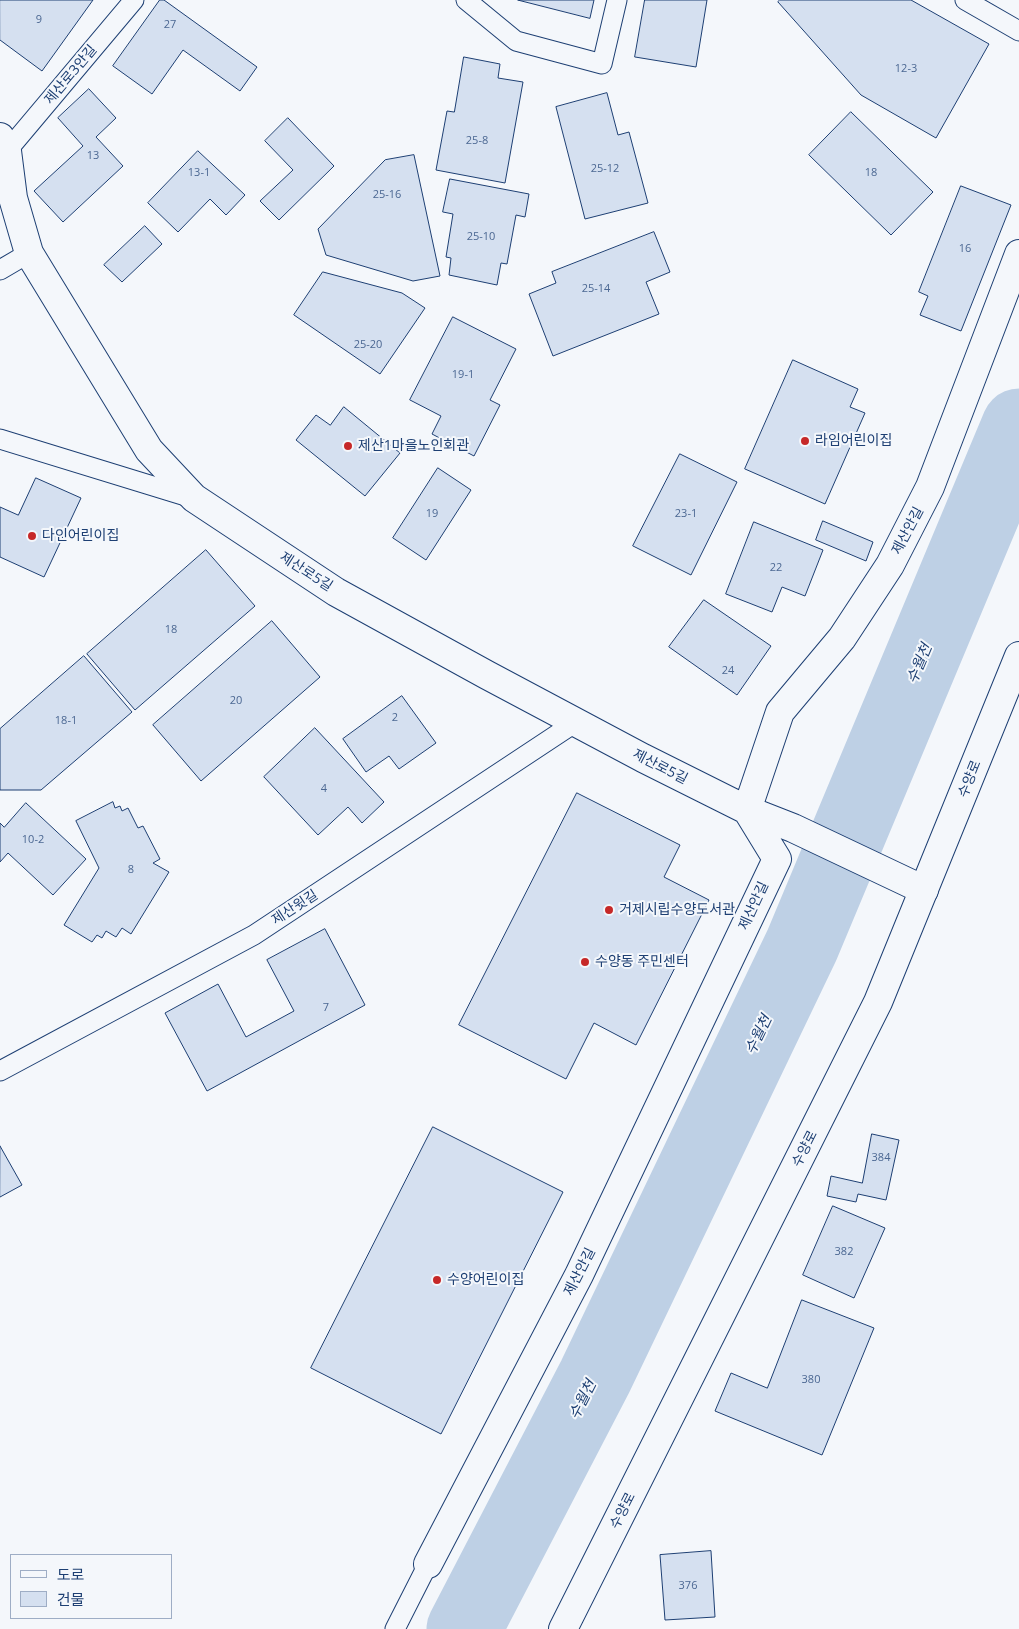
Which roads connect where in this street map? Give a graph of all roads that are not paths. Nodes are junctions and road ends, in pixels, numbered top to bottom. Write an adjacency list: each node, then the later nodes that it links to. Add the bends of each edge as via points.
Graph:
1 (134, 0): 6 (lane, 제산로3안길)
2 (466, 0): 3 (lane, via 516,41 602,64)
3 (617, 0)
4 (966, 0): 5 (lane)
5 (1019, 31)
6 (4, 144): 7 (street, 제산로5길, via 13,198)
7 (29, 253): 9 (lane); 11 (street, 제산로5길, via 149,450)
8 (1019, 254): 14 (street, 제산안길, via 930,488 890,565 842,638 780,712)
9 (0, 270)
10 (0, 439): 11 (lane)
11 (194, 498): 13 (street, 제산로5길, via 336,592)
12 (1019, 656): 15 (street, 수양로)
13 (576, 722): 14 (street, 제산로5길); 16 (lane, 제산윗길, via 254,935)
14 (747, 810): 15 (street, 제산로5길, via 793,828); 17 (street, 제산안길, via 777,859 579,1275)
15 (924, 890): 19 (street, 수양로, via 878,1002)
16 (0, 1071)
17 (428, 1564): 18 (lane)
18 (395, 1629)
19 (563, 1629)

